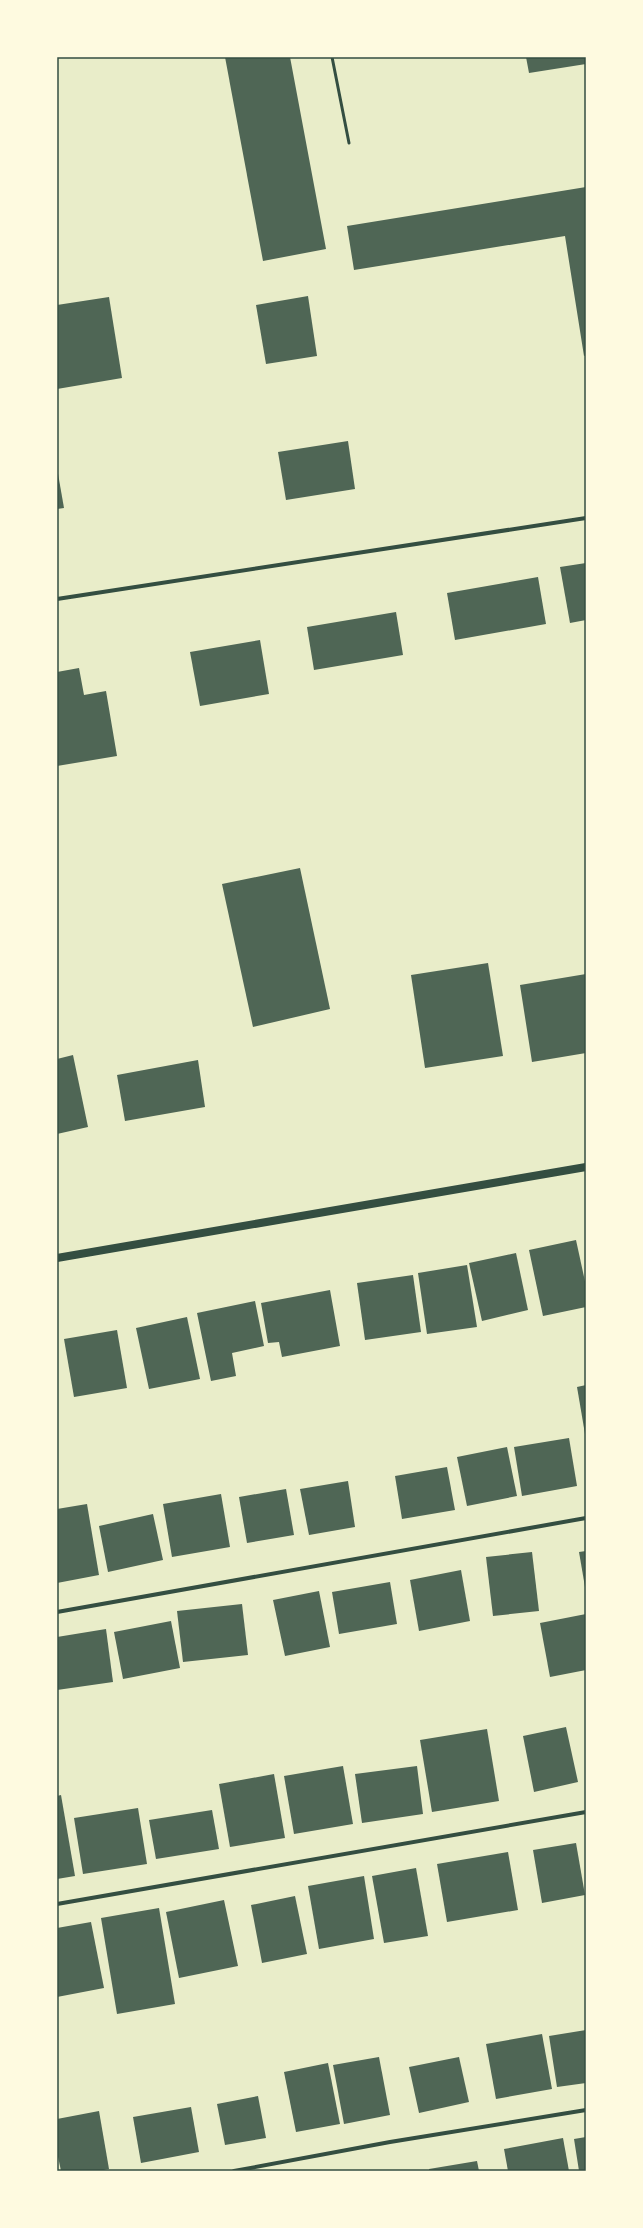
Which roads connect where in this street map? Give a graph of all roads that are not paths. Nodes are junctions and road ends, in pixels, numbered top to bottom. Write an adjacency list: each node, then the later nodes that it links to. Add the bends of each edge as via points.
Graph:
1 (332, 57): 2 (lane)
2 (349, 143)
3 (586, 518): 4 (street)
4 (57, 599)
5 (586, 1167): 6 (main road)
6 (57, 1258)
7 (586, 1518): 8 (street)
8 (57, 1612)
9 (586, 1812): 10 (street)
10 (57, 1904)
11 (586, 2110): 12 (street)
12 (234, 2171)

